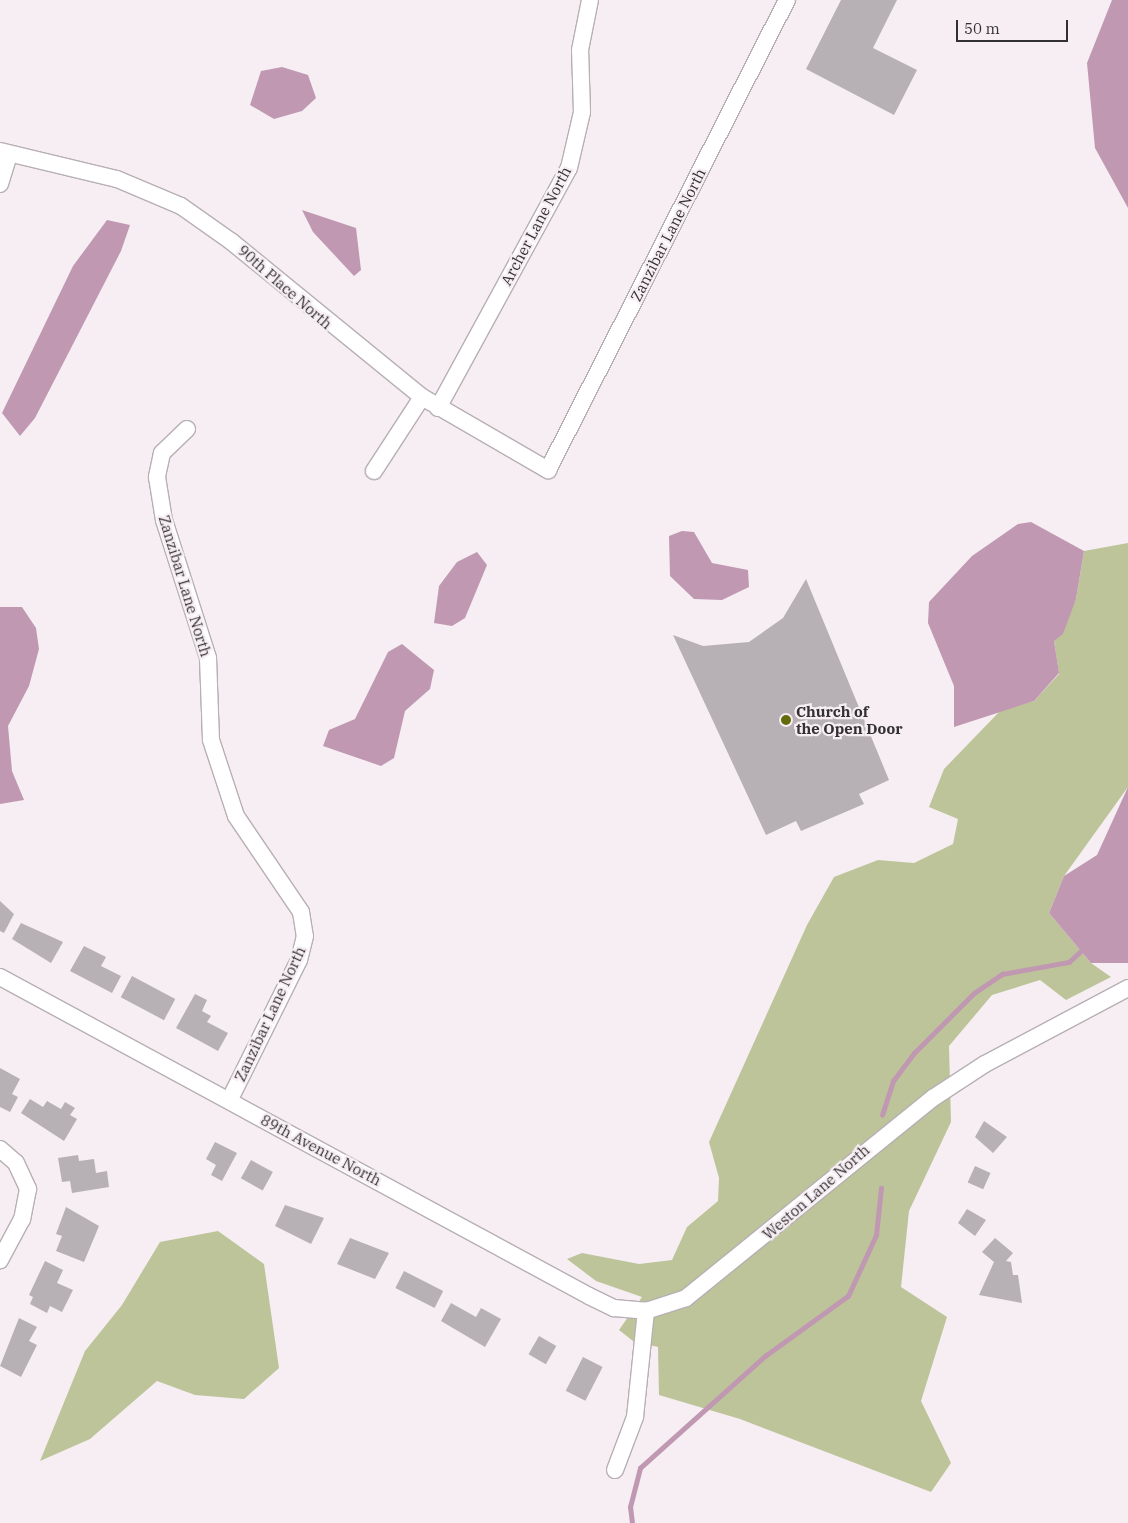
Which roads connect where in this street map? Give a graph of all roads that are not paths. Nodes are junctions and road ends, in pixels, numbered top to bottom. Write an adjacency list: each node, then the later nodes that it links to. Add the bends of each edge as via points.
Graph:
1 (590, 0): 6 (street, Archer Lane North, via 580,50 582,112 568,168)
2 (787, 0): 8 (street, Zanzibar Lane North)
3 (5, 153): 4 (street); 5 (street, 90th Place North, via 117,179 181,206 232,242)
4 (0, 184)
5 (422, 397): 6 (street, 90th Place North); 9 (street)
6 (438, 408): 8 (street, 90th Place North)
7 (187, 429): 12 (street, Zanzibar Lane North, via 162,453 157,477 164,520 208,658 214,756 236,816 302,912 305,936 299,960)
8 (548, 470)
9 (374, 471)
10 (0, 977): 12 (street, 89th Avenue North)
11 (1128, 988): 15 (street, Weston Lane North, via 985,1064 933,1098 686,1298)
12 (229, 1101): 15 (street, 89th Avenue North, via 589,1296 614,1308)
13 (0, 1150): 14 (street, via 16,1163 28,1189 22,1218)
14 (0, 1260)
15 (646, 1311): 16 (street, via 635,1417)
16 (615, 1470)

